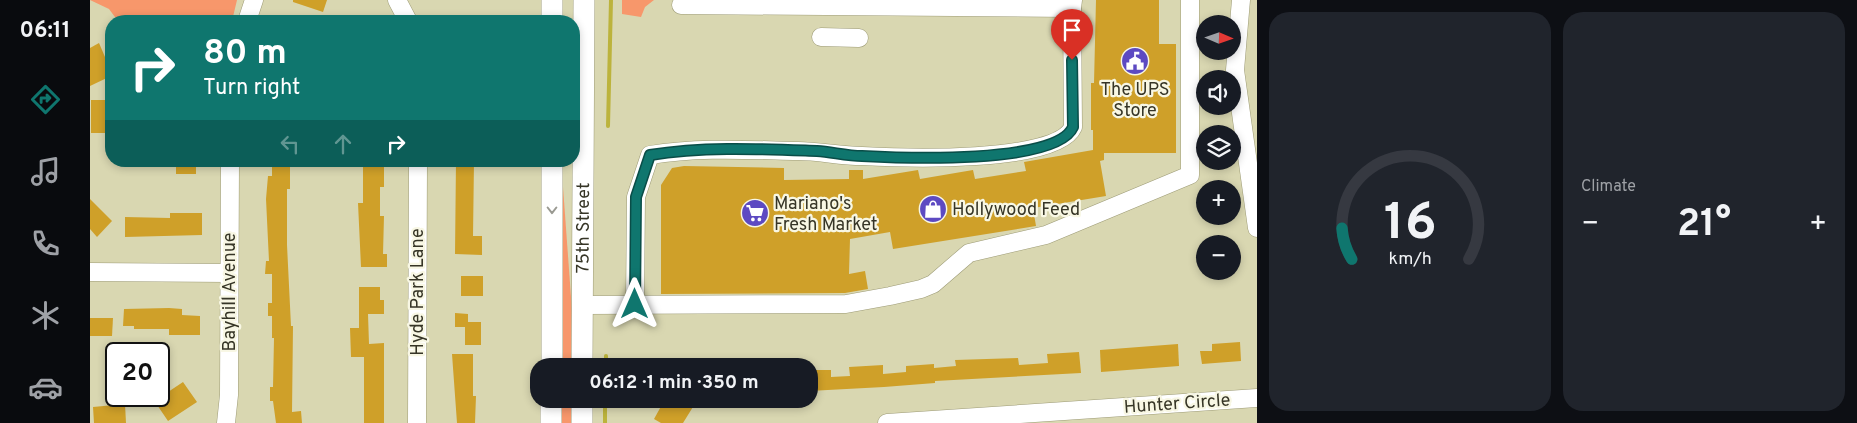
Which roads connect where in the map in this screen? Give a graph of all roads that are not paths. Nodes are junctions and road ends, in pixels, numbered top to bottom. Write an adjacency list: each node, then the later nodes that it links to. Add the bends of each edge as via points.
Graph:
1 (254, 0): 11 (street)
2 (398, 0): 12 (street)
3 (552, 0): 13 (main road)
4 (584, 0): 23 (main road, 75th Street)
5 (1190, 0): 22 (street, via 1190,175 1046,235 969,253 932,284 921,289 846,304)
6 (1241, 0): 19 (street, via 1235,70)
7 (869, 2): 8 (street); 10 (street)
8 (977, 4): 9 (street)
9 (1072, 4): 22 (street, via 1073,127 1066,138 1032,150 1000,155 860,156 819,152 676,151 650,155 636,197)
10 (681, 5)
11 (250, 15)
12 (405, 15)
13 (552, 15)
14 (821, 37): 15 (street)
15 (859, 38)
16 (230, 167): 21 (street, Bayhill Avenue)
17 (418, 167): 30 (street, Hyde Park Lane)
18 (552, 167): 24 (main road, 75th Street, one-way to 24)
19 (1257, 228)
20 (90, 272): 21 (street)
21 (229, 273): 29 (street, Bayhill Avenue)
22 (635, 304): 23 (street)
23 (583, 305): 25 (main road, 75th Street)
24 (552, 358)
25 (582, 358)
26 (1257, 398): 33 (street, Hunter Circle)
27 (552, 408): 31 (main road)
28 (582, 408): 32 (main road)
29 (226, 423)
30 (417, 423)
31 (551, 423)
32 (582, 423)
33 (887, 423)

